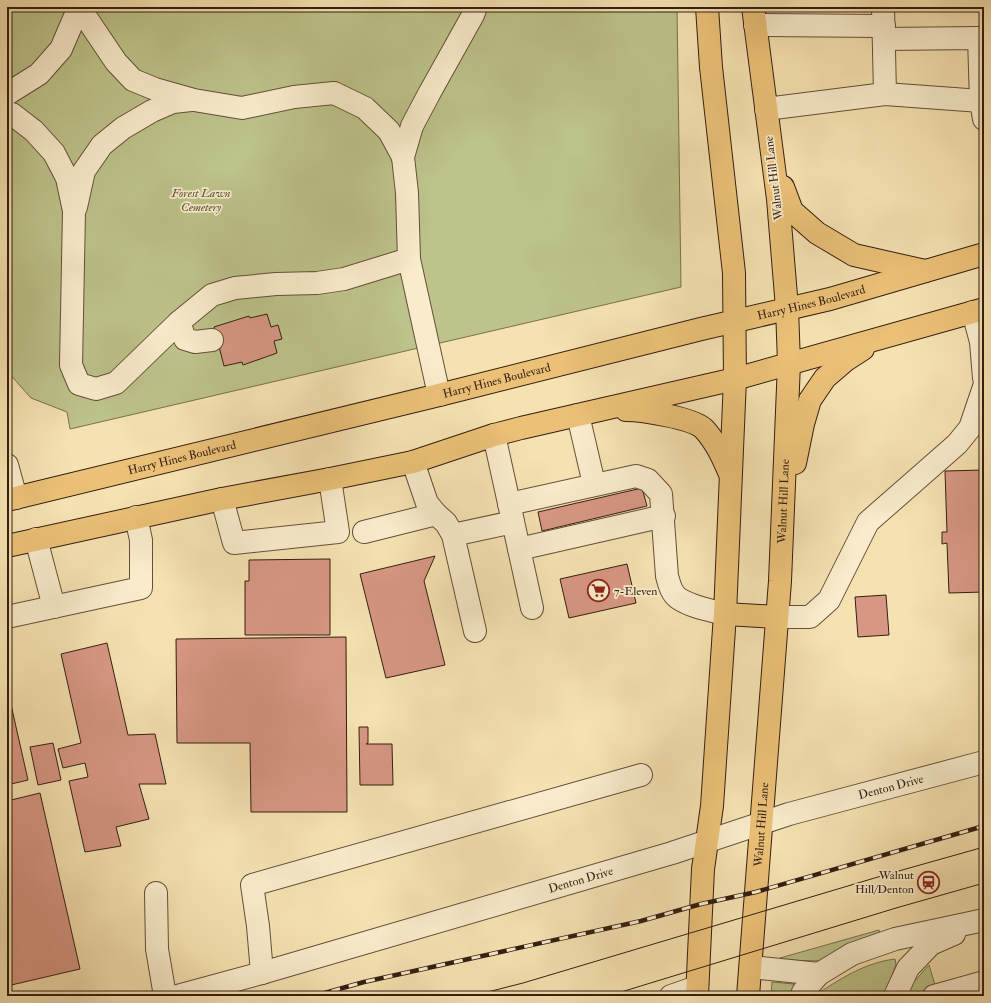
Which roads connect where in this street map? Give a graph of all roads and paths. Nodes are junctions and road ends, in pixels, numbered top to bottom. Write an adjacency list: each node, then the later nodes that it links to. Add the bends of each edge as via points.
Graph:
1 (79, 7): 6 (street, via 61,49 39,74); 8 (street, via 116,62 133,80)
2 (476, 7): 13 (street, via 412,126)
3 (707, 7): 20 (main road, via 711,68 732,246)
4 (754, 16): 5 (street); 9 (main road, Walnut Hill Lane)
5 (884, 24): 7 (street); 10 (street, via 979,38)
6 (7, 94)
7 (885, 94): 9 (street); 10 (street)
8 (194, 100): 13 (street, via 242,108 294,96 334,94 365,108 389,130); 14 (street, via 173,102 152,112 123,128 102,145 84,171)
9 (766, 109): 12 (main road, Walnut Hill Lane)
10 (983, 110)
11 (7, 113): 14 (street, via 34,131 54,154 67,178)
12 (772, 156): 17 (main road, via 792,211 817,233 854,255); 18 (main road, Walnut Hill Lane)
13 (404, 157): 16 (street)
14 (74, 211): 21 (street, via 71,365 78,384 96,389 116,383)
15 (984, 254): 17 (main road, Harry Hines Boulevard)
16 (409, 259): 21 (street, via 344,279 317,284 235,288 212,295); 28 (street)
17 (927, 272): 18 (main road, Harry Hines Boulevard)
18 (787, 308): 20 (main road, Harry Hines Boulevard); 24 (main road, Walnut Hill Lane)
19 (978, 311): 23 (main road); 25 (street)
20 (736, 321): 26 (main road); 28 (main road, Harry Hines Boulevard)
21 (179, 322): 22 (street, via 185,339 195,342)
22 (212, 340)
23 (877, 340): 24 (main road); 48 (main road, via 846,360 825,378 810,400 795,461 790,520)
24 (789, 363): 26 (main road); 48 (main road, Walnut Hill Lane)
25 (984, 378)
26 (735, 379): 29 (main road); 34 (main road)
27 (984, 387): 53 (street, via 970,428 957,444 868,522 828,600 810,616)
28 (439, 395): 37 (main road, Harry Hines Boulevard)
29 (605, 409): 30 (main road); 34 (main road, via 641,410 702,427 716,443)
30 (578, 415): 31 (main road); 36 (street)
31 (494, 435): 32 (main road); 39 (street)
32 (413, 462): 35 (main road); 40 (street, via 427,503)
33 (7, 465): 37 (street)
34 (732, 477): 51 (main road)
35 (330, 479): 38 (main road); 38 (street, via 338,532 234,543)
36 (594, 484): 39 (street); 41 (street, via 636,476 648,480 661,494)
37 (11, 499)
38 (222, 499): 42 (main road)
39 (511, 513): 44 (street); 47 (street)
40 (436, 514): 43 (street); 44 (street, via 446,523)
41 (664, 516): 47 (street); 51 (street, via 669,586 676,597 697,607)
42 (136, 517): 45 (main road); 49 (street, via 141,540 141,588)
43 (364, 532)
44 (453, 535): 54 (street)
45 (36, 539): 46 (main road); 49 (street)
46 (7, 546)
47 (519, 548): 50 (street)
48 (780, 581): 53 (main road, Walnut Hill Lane)
49 (54, 607): 52 (street)
50 (532, 608)
51 (725, 614): 53 (main road); 58 (main road, via 712,806)
52 (7, 616)
53 (777, 617): 57 (main road, Walnut Hill Lane)
54 (475, 631)
55 (984, 762): 57 (street, Denton Drive)
56 (641, 775): 62 (street, via 252,885)
57 (761, 823): 58 (street, Denton Drive); 61 (main road, Walnut Hill Lane)
58 (706, 842): 62 (street, Denton Drive); 65 (main road)
59 (156, 893): 66 (street, via 158,949)
60 (984, 920): 63 (street, via 895,939 852,954); 71 (street, via 931,944 908,968)
61 (751, 967): 63 (street); 69 (main road, Walnut Hill Lane)
62 (262, 973): 67 (street, Denton Drive)
63 (819, 974): 70 (street)
64 (984, 982): 72 (street)
65 (697, 992): 68 (street)
66 (165, 996)
67 (178, 996)
68 (671, 996)
69 (748, 996)
70 (802, 996)
71 (895, 996)
72 (934, 996)

